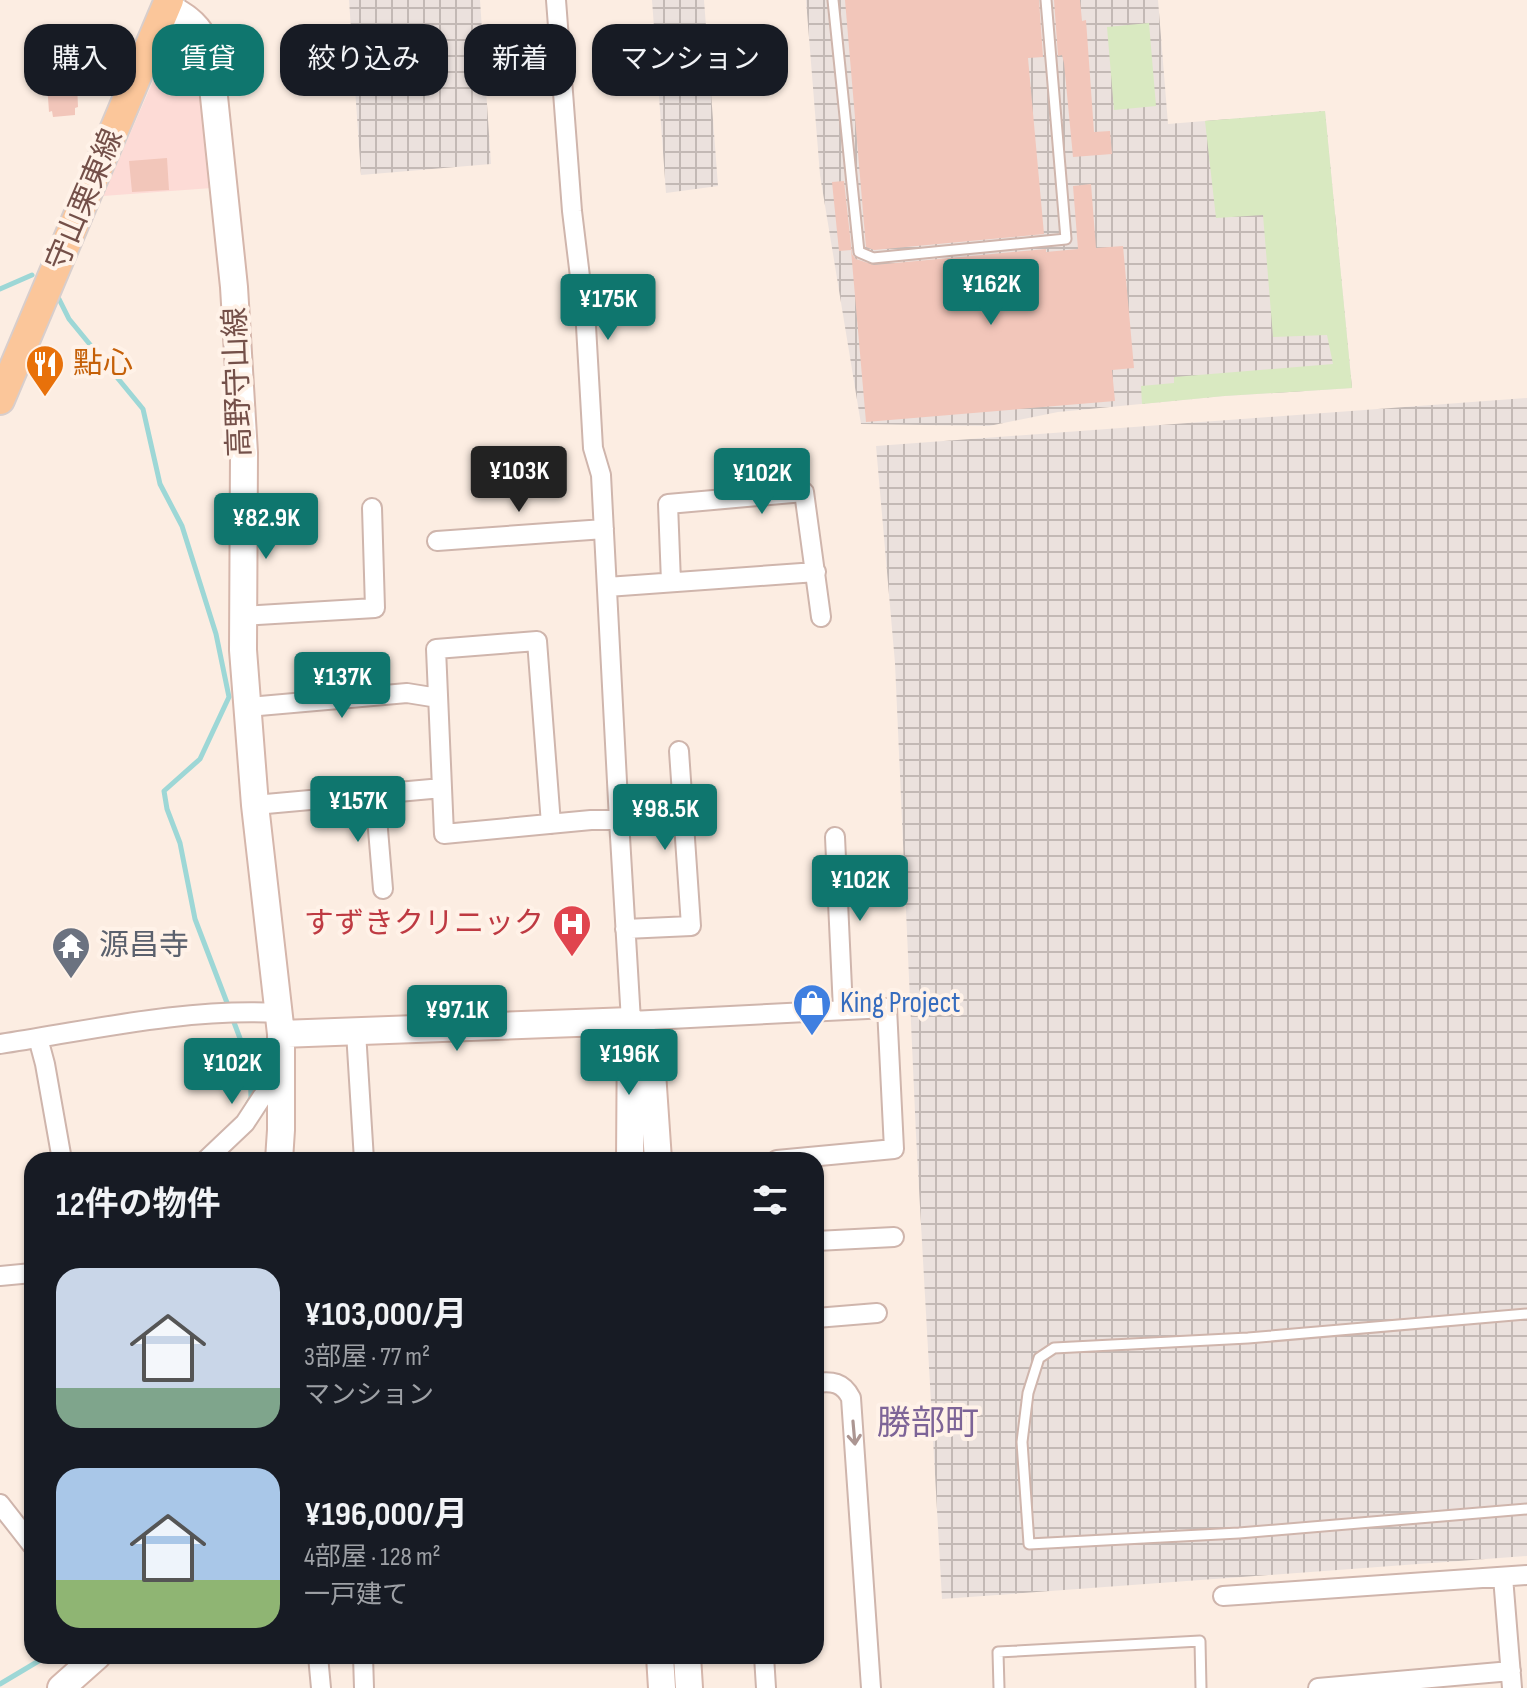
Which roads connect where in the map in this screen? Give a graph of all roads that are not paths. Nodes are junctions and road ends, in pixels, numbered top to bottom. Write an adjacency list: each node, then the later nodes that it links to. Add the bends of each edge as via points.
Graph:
1 (556, 0): 7 (street)
2 (833, 0): 3 (lane, via 859,252 873,258 1066,239)
3 (1046, 0)
4 (168, 3): 5 (main road, 守山栗東線); 12 (main road, 高野守山線, via 188,18 209,49 240,375)
5 (0, 400)
6 (372, 508): 12 (street, via 375,608)
7 (604, 529): 8 (street); 11 (street)
8 (437, 541)
9 (816, 572): 10 (street); 10 (street, via 804,492 668,504); 13 (street)
10 (671, 582): 11 (street)
11 (607, 587): 20 (street)
12 (242, 616): 15 (main road, 高野守山線)
13 (821, 617)
14 (438, 698): 15 (street, via 407,693); 17 (street); 21 (street, via 436,649 537,641)
15 (248, 707): 19 (main road, 高野守山線)
16 (679, 751): 24 (street, via 691,926)
17 (442, 788): 18 (street); 21 (street, via 444,834)
18 (375, 794): 19 (street); 23 (street)
19 (255, 805): 27 (main road, 高野守山線)
20 (619, 820): 21 (street); 24 (street)
21 (551, 824)
22 (835, 837): 25 (street)
23 (383, 889)
24 (625, 929): 26 (street)
25 (843, 1010): 26 (street); 38 (street, via 887,1008 894,1149)
26 (631, 1021): 28 (main road); 36 (main road); 37 (main road, via 650,1043)
27 (280, 1024): 28 (main road); 29 (street, via 239,1011); 31 (main road, 高野守山線)
28 (356, 1032): 35 (street)
29 (38, 1038): 30 (street); 32 (street)
30 (0, 1044)
31 (281, 1080): 33 (street); 34 (main road, 高野守山線)
32 (60, 1152)
33 (214, 1152)
34 (279, 1152)
35 (364, 1152)
36 (630, 1152)
37 (657, 1152)
38 (824, 1156)
39 (894, 1237): 40 (street)
40 (824, 1241)
41 (24, 1274): 42 (street)
42 (0, 1276)
43 (877, 1313): 45 (street)
44 (1527, 1314): 48 (lane, via 1054,1348 1039,1358 1022,1442 1029,1544)
45 (824, 1317)
46 (824, 1382): 66 (street, one-way to 66, via 846,1387 851,1398)
47 (0, 1504): 49 (street)
48 (1527, 1509)
49 (24, 1535)
50 (1527, 1575): 51 (street)
51 (1503, 1577): 52 (street); 59 (street)
52 (1223, 1596)
53 (88, 1664): 60 (main road)
54 (319, 1664): 61 (street)
55 (363, 1664): 62 (street)
56 (660, 1664): 63 (main road)
57 (688, 1664): 64 (main road)
58 (764, 1664): 65 (street)
59 (1515, 1680): 69 (street)
60 (61, 1688)
61 (321, 1688)
62 (364, 1688)
63 (662, 1688)
64 (689, 1688)
65 (766, 1688)
66 (871, 1688)
67 (999, 1688): 68 (lane, via 998,1652 1200,1641)
68 (1201, 1688)
69 (1318, 1688)

